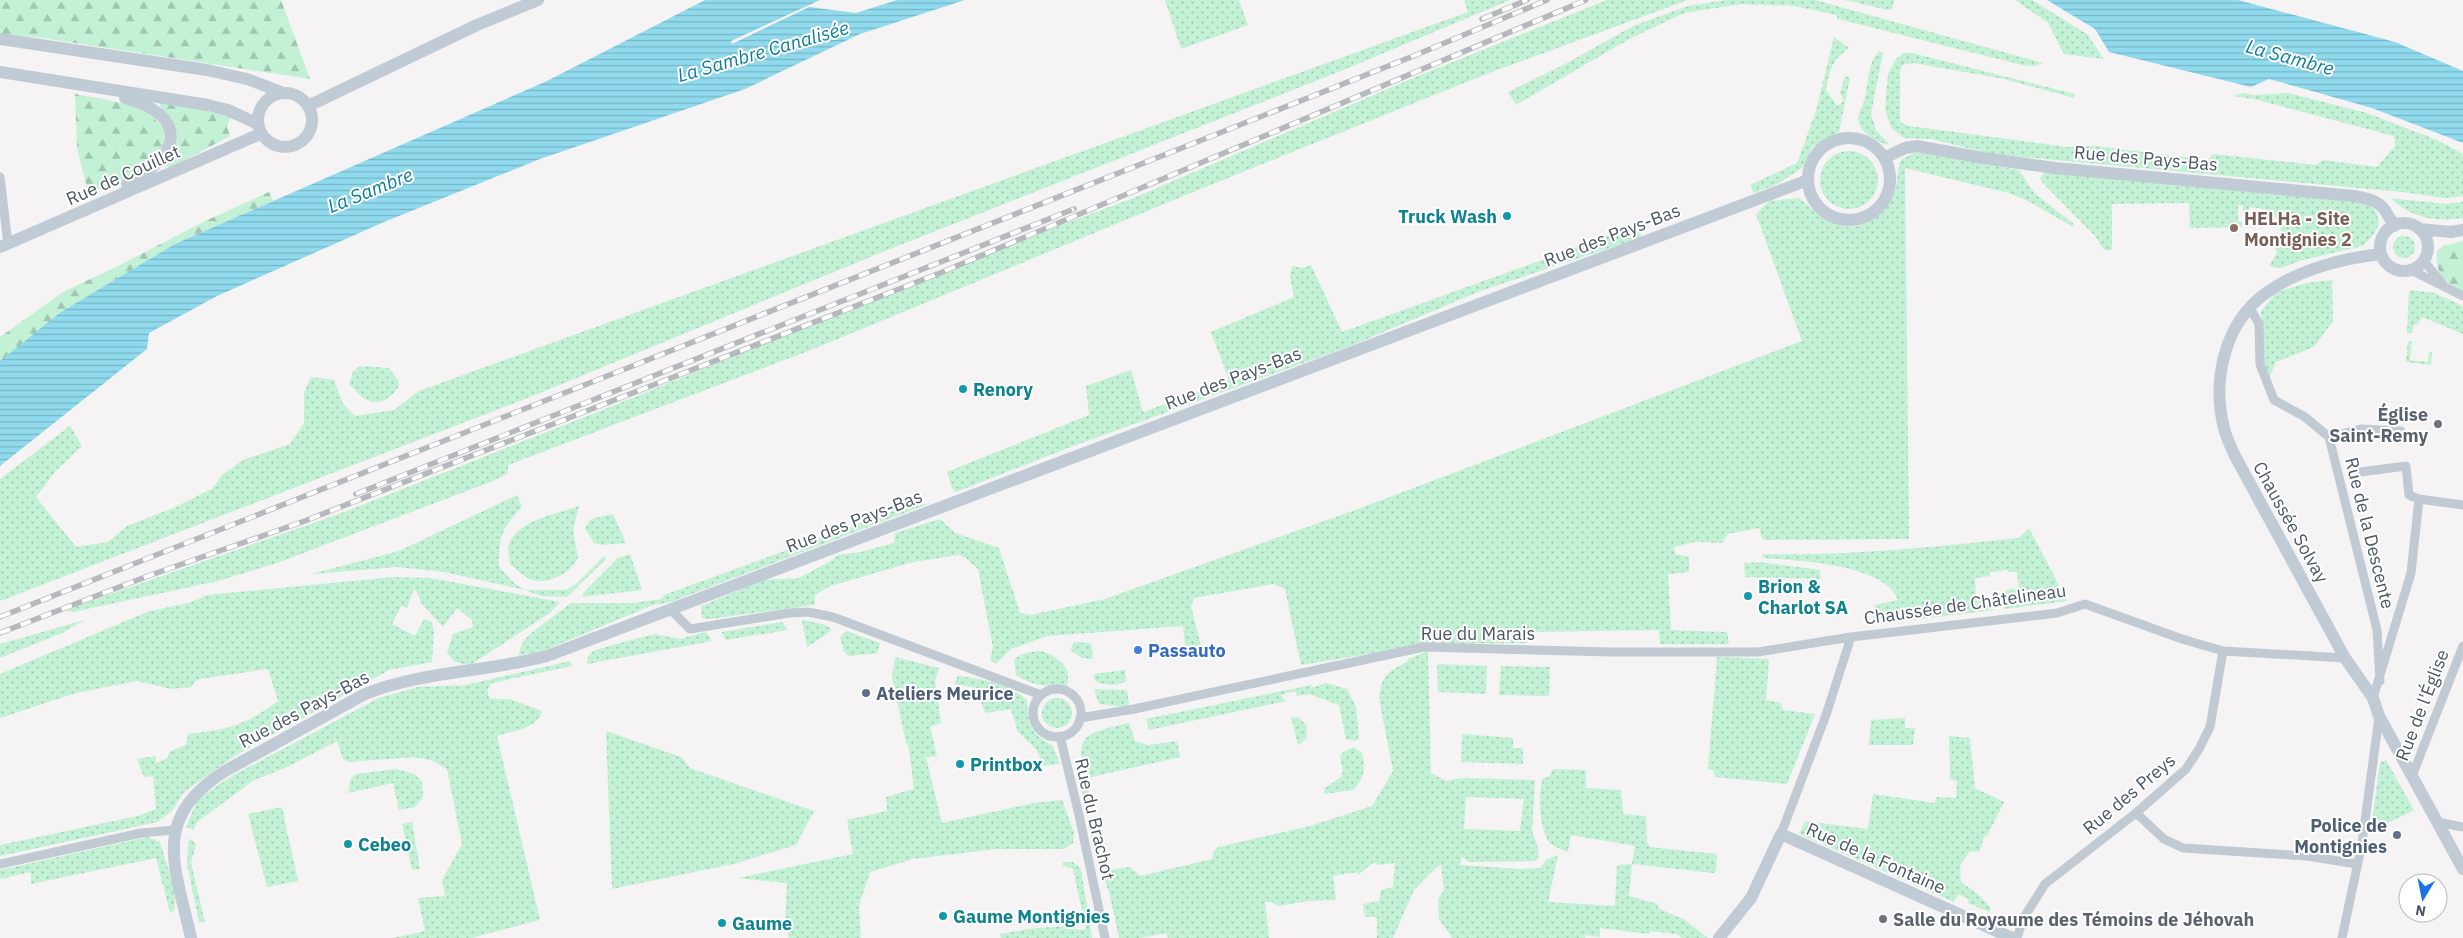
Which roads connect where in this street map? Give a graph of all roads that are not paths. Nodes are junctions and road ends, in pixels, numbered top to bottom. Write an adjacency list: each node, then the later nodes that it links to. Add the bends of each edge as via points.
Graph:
1 (538, 0): 6 (main road, via 477,25)
2 (0, 39): 5 (main road, via 206,70 247,79)
3 (0, 72): 4 (main road)
4 (72, 83): 7 (main road, via 208,105 228,110); 11 (main road, via 145,104 168,123 169,144 160,162 122,187)
5 (281, 92): 6 (main road, via 300,97); 7 (main road, via 270,97 258,112)
6 (308, 106): 7 (main road, via 312,122 310,131 294,146 275,146)
7 (259, 129): 11 (main road, Rue de Couillet)
8 (1884, 158): 10 (main road, via 1875,147 1862,140 1836,140 1815,156); 10 (main road, via 1890,184 1886,197 1872,212 1854,219 1840,219 1828,214 1818,205); 12 (main road, Rue des Pays-Bas, via 1904,148 1917,146 2055,168 2370,198 2384,208)
9 (0, 177): 15 (street)
10 (1808, 180): 28 (main road, Rue des Pays-Bas)
11 (111, 199): 15 (main road, Rue de Couillet)
12 (2394, 226): 13 (main road, via 2406,224); 17 (main road, via 2383,236)
13 (2419, 229): 14 (main road); 16 (main road)
14 (2457, 231): 16 (main road)
15 (4, 246)
16 (2428, 246): 18 (main road)
17 (2381, 254): 19 (main road, via 2395,270); 22 (main road, Chaussée Solvay, via 2361,256 2293,277 2265,293)
18 (2424, 261): 19 (main road); 20 (street)
19 (2411, 270): 20 (street)
20 (2446, 287): 21 (street)
21 (2463, 296)
22 (2250, 308): 24 (street, Rue de la Descente, via 2259,324 2260,364 2274,400 2305,417); 32 (main road, Chaussée Solvay, via 2226,348 2220,373 2224,429 2235,456)
23 (2401, 431): 24 (street, via 2361,429)
24 (2329, 437): 33 (street, Rue de la Descente, via 2377,630)
25 (2360, 472): 26 (street, via 2406,466 2409,495)
26 (2419, 499): 27 (street); 33 (street, via 2411,573)
27 (2463, 505)
28 (671, 610): 34 (street, via 690,629 788,613 808,612 833,617); 43 (main road, Rue des Pays-Bas, via 540,658 401,683 366,694 205,784 184,809)
29 (1851, 637): 31 (street, Chaussée de Châtelineau, via 2057,613 2085,604); 37 (street, Rue du Marais, via 1758,652 1424,647); 44 (street, Chaussée de Châtelineau, via 1826,715)
30 (2463, 646): 39 (street, Rue de l'Église)
31 (2223, 651): 32 (street, Chaussée de Châtelineau); 40 (street, Rue des Preys, via 2210,727 2200,749 2186,769)
32 (2345, 658): 35 (main road, Chaussée Solvay)
33 (2380, 681): 35 (street)
34 (1041, 695): 37 (street, via 1054,690 1067,692 1078,701); 38 (street, via 1033,713 1037,726 1047,734)
35 (2373, 698): 36 (main road, Chaussée Solvay)
36 (2379, 716): 39 (main road, Chaussée Solvay); 46 (street)
37 (1080, 718): 38 (street, via 1071,732)
38 (1060, 736): 49 (street, Rue du Brachot)
39 (2412, 776): 41 (main road, Chaussée Solvay)
40 (2136, 812): 46 (street, via 2164,839 2183,848 2307,856); 52 (street, Rue des Preys, via 2045,884 2023,920)
41 (2438, 822): 42 (street); 47 (main road, Chaussée Solvay)
42 (2463, 827)
43 (174, 830): 45 (street, via 141,833); 48 (main road, Rue des Pays-Bas, via 174,864)
44 (1781, 834): 50 (main road, Chaussée de Châtelineau, via 1751,898); 51 (main road, Rue de la Fontaine)
45 (0, 864)
46 (2357, 864): 53 (street)
47 (2463, 869)
48 (191, 938)
49 (1105, 938)
50 (1719, 938)
51 (2012, 938)
52 (2017, 938)
53 (2342, 938)

